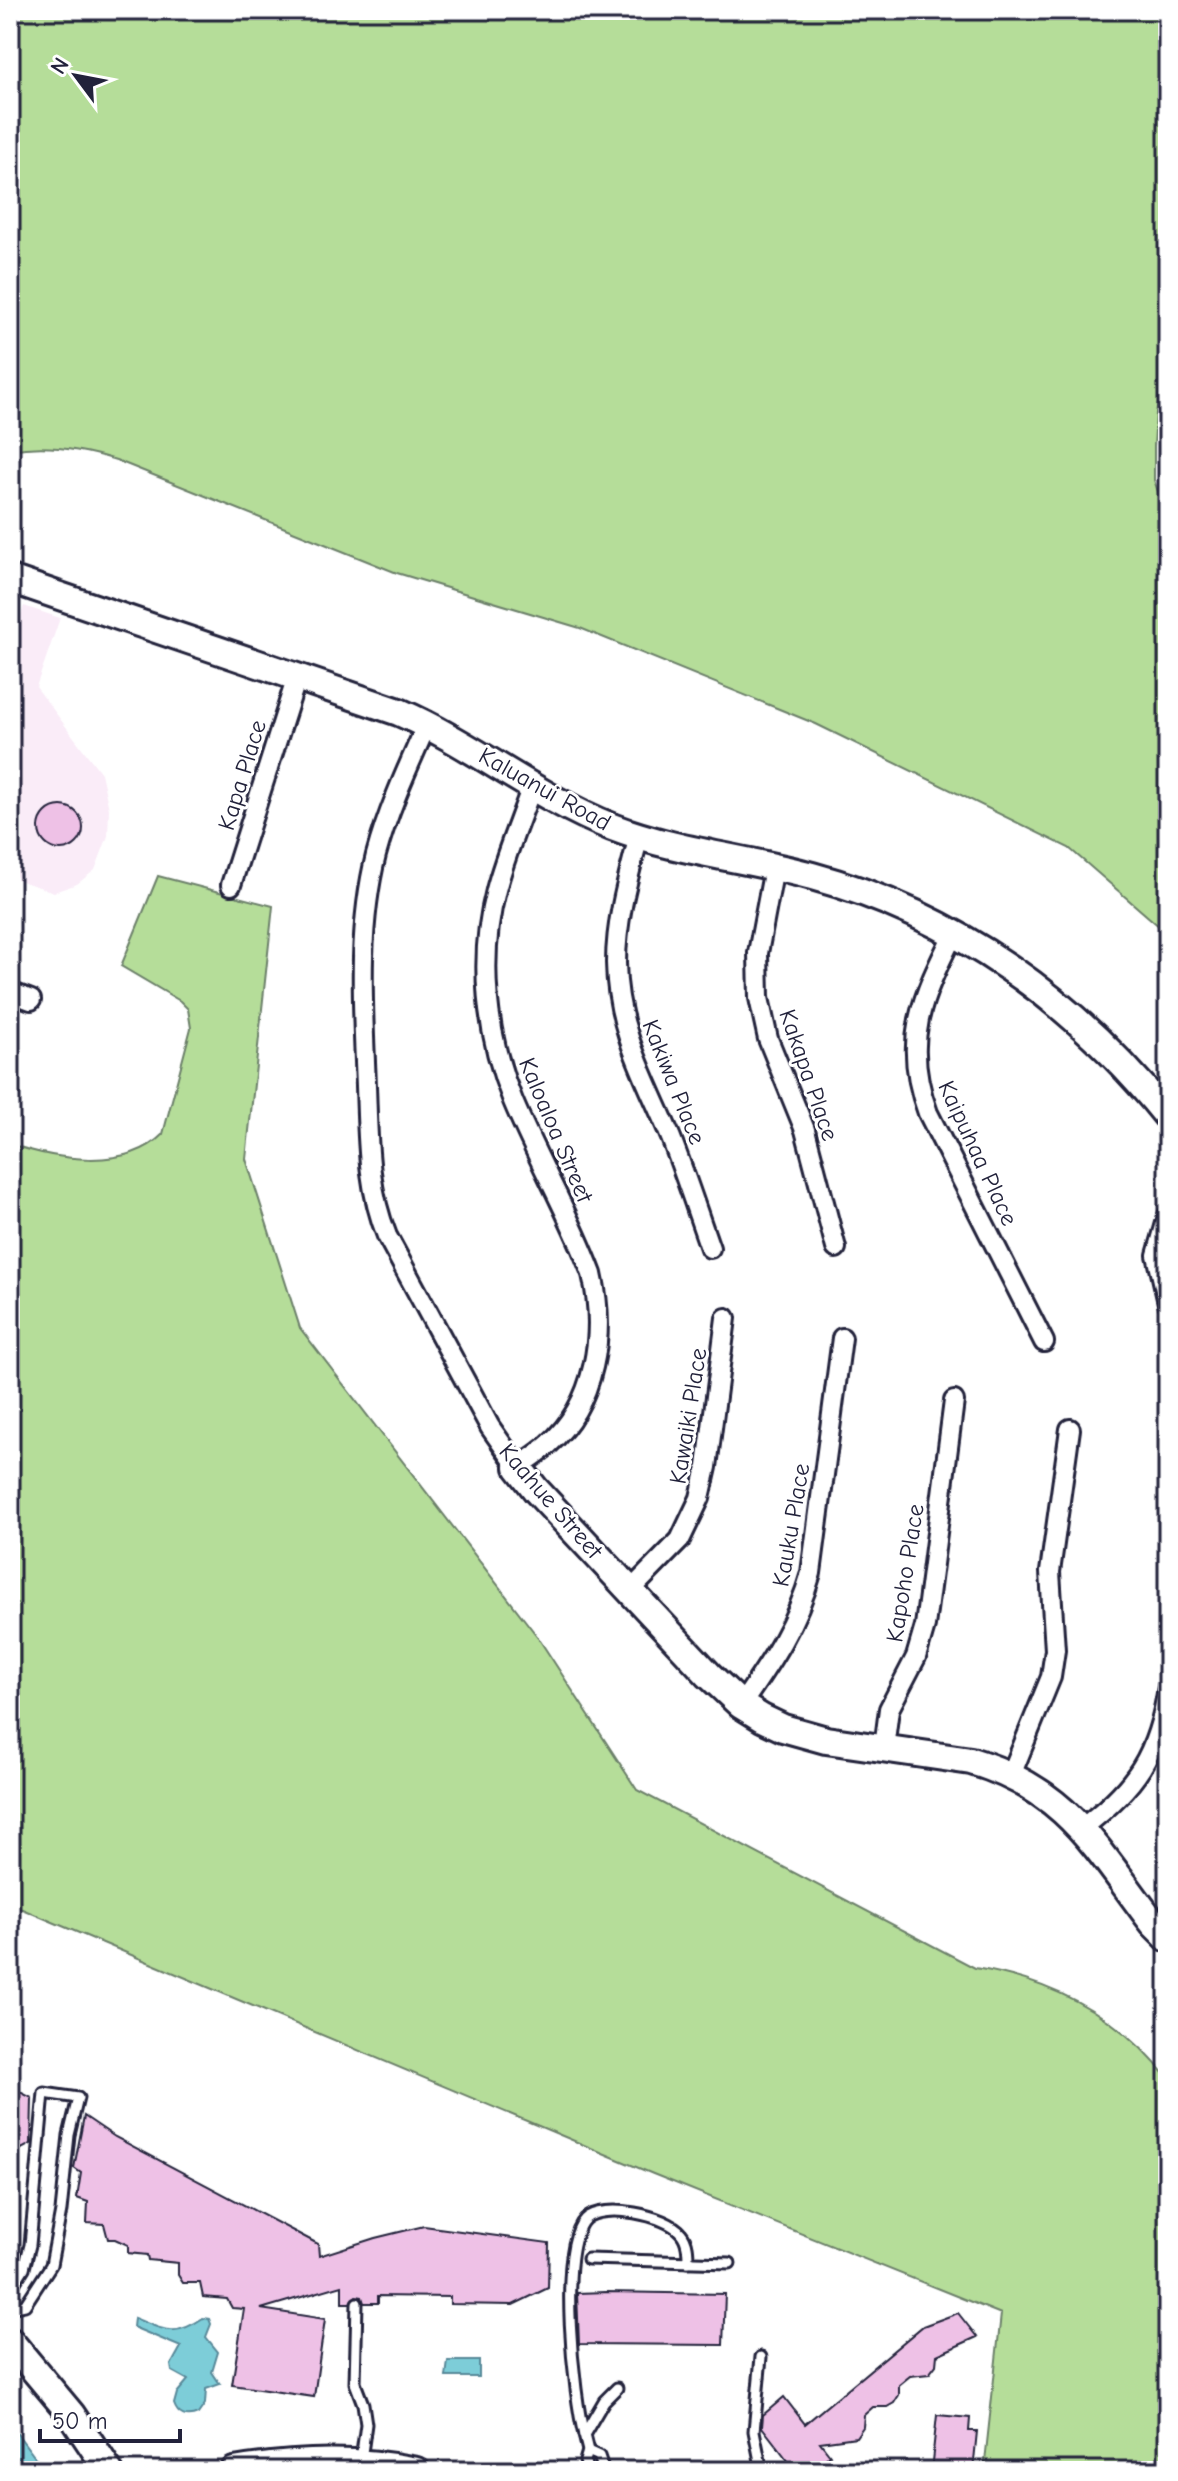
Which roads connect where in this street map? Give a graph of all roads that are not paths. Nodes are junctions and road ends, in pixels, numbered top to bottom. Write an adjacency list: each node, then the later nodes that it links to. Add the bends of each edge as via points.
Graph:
1 (10, 579): 2 (street, Kaluanui Road)
2 (297, 677): 3 (street, Kaluanui Road); 7 (street, Kapa Place)
3 (427, 724): 4 (street, Kaluanui Road); 21 (street, Kaahue Street, via 384,826 365,913 362,977 369,1168 387,1236 490,1427)
4 (532, 786): 5 (street, Kaluanui Road, via 584,815); 21 (street, Kaloaloa Street, via 490,923 490,1014 514,1102 592,1274 599,1334 592,1374 575,1412 549,1444)
5 (639, 836): 6 (street, Kaluanui Road); 13 (street, Kakiwa Place, via 617,941 621,1013)
6 (774, 868): 8 (street, Kaluanui Road, via 851,888); 14 (street, Kakapa Place, via 758,953 759,998 768,1039 805,1130)
7 (231, 885)
8 (954, 933): 11 (street, Kaluanui Road, via 1062,1006 1119,1059); 18 (street, Kaipuhaa Place, via 918,1015 918,1081 928,1113)
9 (10, 992): 10 (street)
10 (31, 1000)
11 (1168, 1117)
12 (1168, 1216): 15 (street, via 1157,1255)
13 (710, 1248)
14 (836, 1248)
15 (1168, 1303)
16 (726, 1318): 22 (street, Kawaiki Place, via 700,1498 680,1540)
17 (842, 1338): 24 (street, Kauku Place, via 811,1573 788,1635)
18 (1044, 1342)
19 (954, 1401): 25 (street, Kapoho Place, via 925,1626 916,1657 889,1709)
20 (1070, 1429): 26 (street, via 1050,1572 1054,1663)
21 (518, 1467): 22 (street, Kaahue Street)
22 (630, 1591): 24 (street, Kaahue Street)
23 (1168, 1687): 27 (street, via 1142,1769 1119,1800)
24 (741, 1705): 25 (street, Kaahue Street, via 804,1735)
25 (884, 1748): 26 (street, Kaahue Street, via 961,1759)
26 (1011, 1775): 27 (street, Kaahue Street, via 1047,1796)
27 (1082, 1828): 28 (street, Kaahue Street)
28 (1168, 1938)
29 (588, 2259): 30 (lane)
30 (688, 2262): 31 (lane); 38 (lane, via 686,2240 675,2227 617,2210 585,2218 578,2230 570,2289 572,2365)
31 (730, 2263)
32 (10, 2290): 34 (lane, via 30,2245 44,2093 78,2098 51,2265 25,2305)
33 (357, 2303): 40 (lane, via 355,2383 366,2424)
34 (10, 2308)
35 (10, 2341): 41 (street, via 64,2405)
36 (761, 2357): 46 (lane, via 754,2431)
37 (617, 2388): 38 (lane)
38 (584, 2435): 39 (lane)
39 (588, 2451): 44 (lane); 45 (lane, via 599,2456)
40 (360, 2463): 42 (street, via 304,2462); 43 (street)
41 (109, 2471)
42 (234, 2471)
43 (416, 2471)
44 (588, 2471)
45 (604, 2471)
46 (762, 2471)

